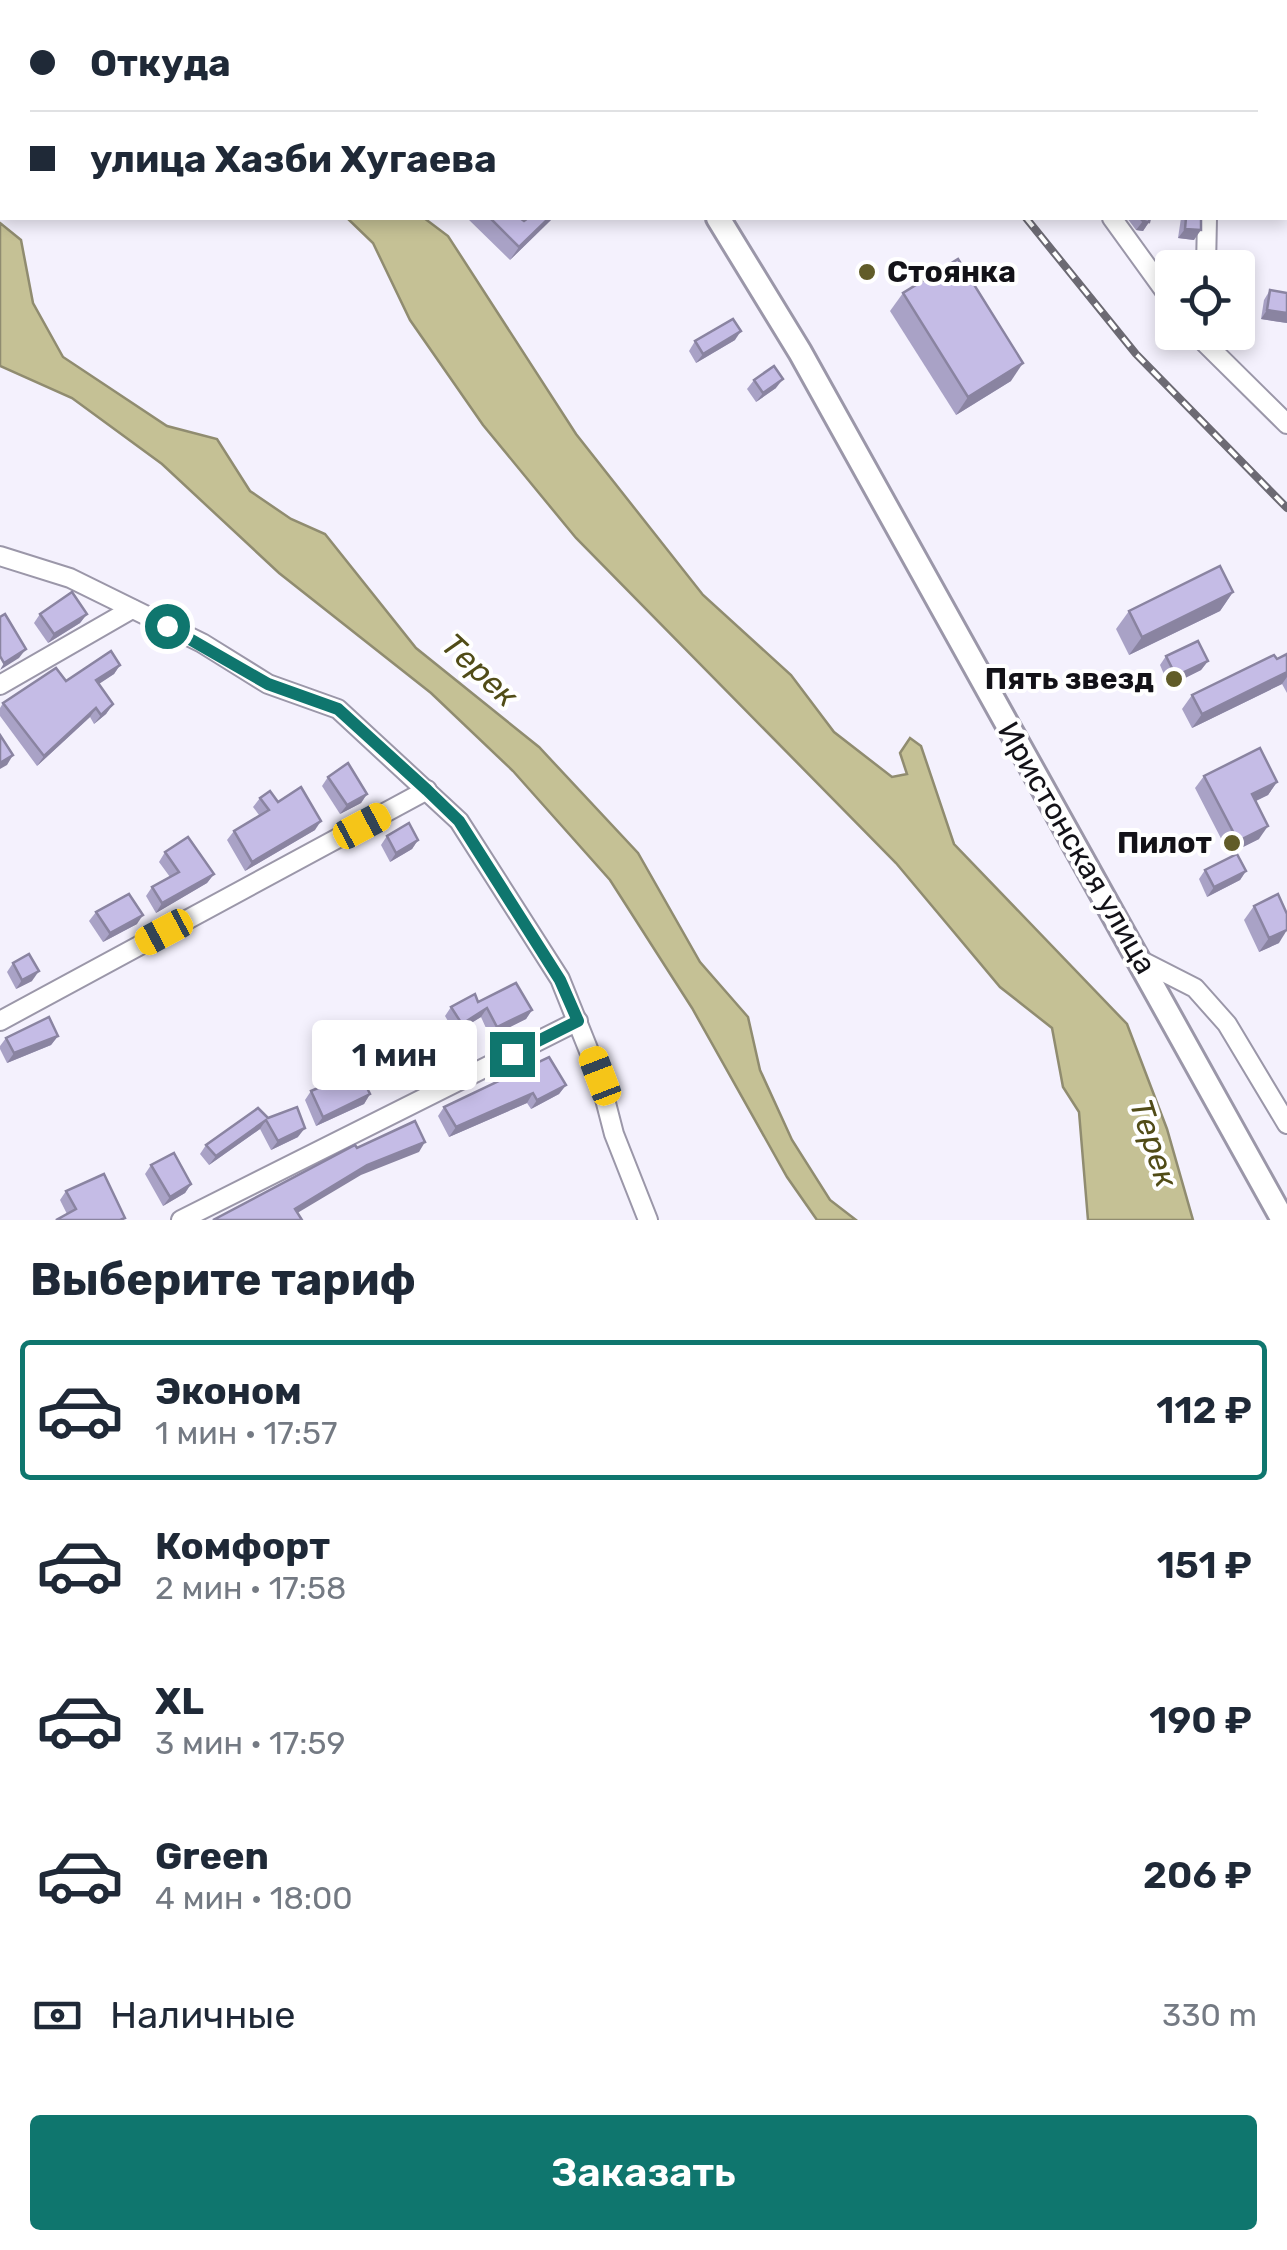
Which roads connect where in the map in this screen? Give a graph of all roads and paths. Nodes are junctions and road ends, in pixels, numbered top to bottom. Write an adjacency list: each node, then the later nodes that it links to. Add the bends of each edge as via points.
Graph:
1 (719, 220): 12 (main road, Иристонская улица)
2 (1113, 220): 5 (street)
3 (1208, 220): 4 (street)
4 (1207, 250)
5 (1155, 277)
6 (1213, 350): 7 (street)
7 (1287, 424)
8 (0, 556): 9 (street, via 70,578)
9 (132, 609): 10 (street); 11 (street, via 268,684 338,709)
10 (0, 685)
11 (427, 790): 13 (street); 14 (street, via 459,821 560,980)
12 (1142, 962): 15 (street, via 1195,988 1227,1024); 16 (main road, Иристонская улица)
13 (0, 1021)
14 (578, 1021): 17 (street); 18 (street)
15 (1287, 1124)
16 (1284, 1218)
17 (180, 1220)
18 (648, 1220)

